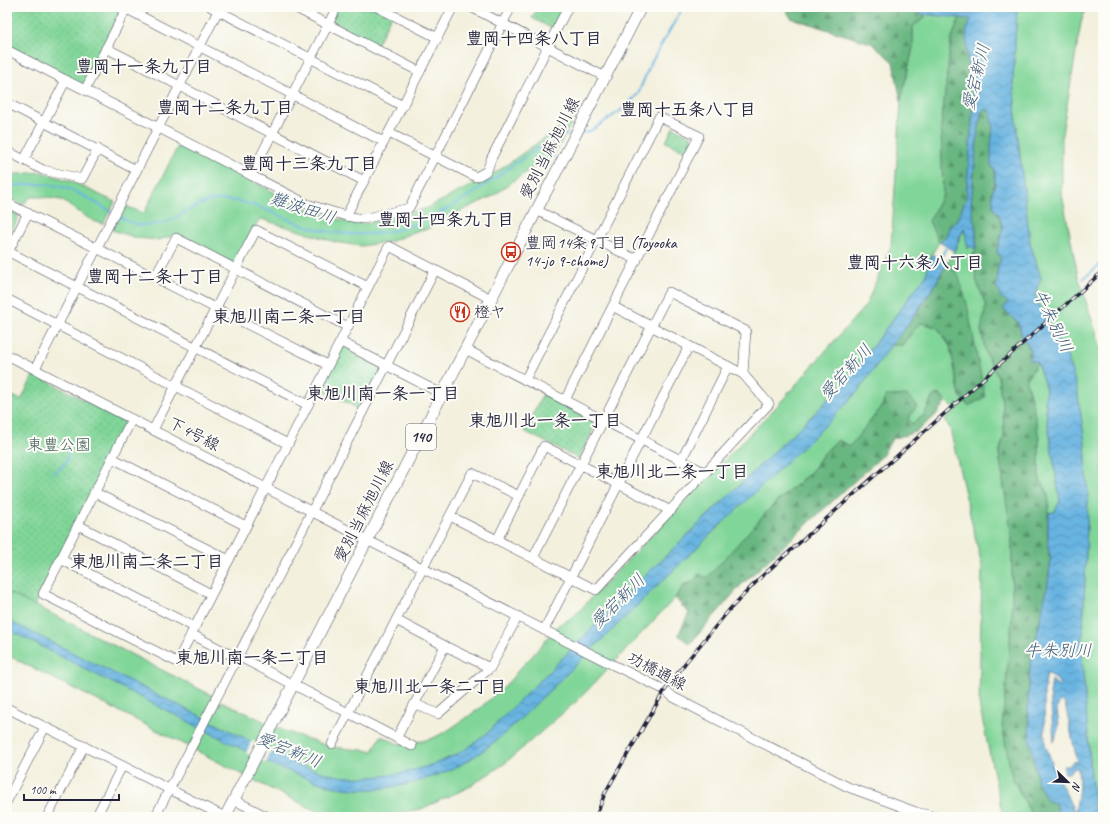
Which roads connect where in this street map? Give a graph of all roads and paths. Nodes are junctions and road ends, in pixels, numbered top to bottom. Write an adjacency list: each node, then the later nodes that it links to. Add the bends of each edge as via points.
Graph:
1 (294, 7): 12 (street)
2 (337, 7): 12 (street)
3 (377, 7): 13 (street)
4 (454, 7): 13 (street)
5 (471, 7): 11 (street)
6 (512, 7): 11 (street)
7 (568, 7): 15 (street)
8 (641, 7): 20 (main road, 愛別当麻旭川線 / 140)
9 (124, 8): 14 (street); 16 (street)
10 (216, 8): 14 (street); 18 (street)
11 (503, 23): 15 (street); 34 (street)
12 (328, 25): 18 (street); 19 (street)
13 (438, 38): 19 (street)
14 (200, 46): 22 (street); 24 (street)
15 (548, 47): 20 (street); 34 (street, via 487,171 476,177)
16 (106, 48): 22 (street); 23 (street)
17 (7, 50): 21 (street)
18 (311, 59): 24 (street); 26 (street)
19 (420, 72): 26 (street)
20 (605, 76): 40 (main road, 愛別当麻旭川線 / 140)
21 (66, 80): 23 (street); 27 (street)
22 (179, 86): 28 (street); 30 (street)
23 (85, 90): 28 (street)
24 (293, 94): 30 (street); 31 (street)
25 (7, 103): 27 (street)
26 (403, 106): 29 (street)
27 (45, 122): 32 (street); 35 (street)
28 (159, 127): 36 (street); 37 (street)
29 (389, 133): 31 (street); 34 (street)
30 (272, 134): 37 (street); 38 (street)
31 (384, 142): 38 (street)
32 (98, 149): 35 (street, via 82,179 44,170); 36 (street)
33 (7, 151): 35 (street)
34 (435, 157): 42 (street, via 409,208 363,219)
35 (24, 160)
36 (136, 170): 44 (street)
37 (251, 175): 42 (street, via 307,204)
38 (364, 181): 42 (street)
39 (7, 202): 41 (street)
40 (536, 210): 43 (street); 53 (main road, 愛別当麻旭川線 / 140)
41 (28, 212): 44 (street); 45 (street)
42 (346, 216)
43 (596, 240): 46 (street); 46 (street, via 659,117 699,136); 69 (street)
44 (97, 247): 49 (street); 50 (street)
45 (7, 252): 50 (street)
46 (637, 260): 54 (street)
47 (236, 268): 49 (street, via 176,238); 51 (street, via 256,230); 55 (street); 58 (street)
48 (435, 270): 51 (street, via 389,246); 53 (street); 65 (street)
49 (155, 277): 55 (street)
50 (76, 287): 56 (street); 61 (street)
51 (368, 287): 58 (street)
52 (7, 299): 56 (street)
53 (491, 299): 62 (main road, 愛別当麻旭川線 / 140)
54 (614, 307): 57 (street); 72 (street)
55 (216, 308): 61 (street); 64 (street)
56 (57, 325): 67 (street); 70 (street)
57 (651, 326): 60 (street); 68 (street, via 669,292 746,332); 75 (street)
58 (348, 327): 59 (street)
59 (341, 342): 64 (street); 65 (street)
60 (689, 346): 66 (street); 77 (street)
61 (196, 348): 70 (street); 73 (street)
62 (465, 349): 69 (street); 71 (main road, 愛別当麻旭川線 / 140)
63 (7, 355): 67 (street, 下4号線)
64 (328, 365): 73 (street)
65 (386, 365): 71 (street); 87 (street)
66 (728, 366): 68 (street); 80 (street)
67 (35, 369): 74 (street, 下4号線)
68 (743, 374): 82 (street, via 769,404)
69 (525, 380): 72 (street)
70 (176, 387): 76 (street); 78 (street)
71 (442, 394): 92 (main road, 愛別当麻旭川線 / 140)
72 (565, 400): 75 (street)
73 (308, 405): 78 (street)
74 (132, 419): 76 (street, 下4号線); 79 (street)
75 (604, 420): 77 (street); 81 (street)
76 (153, 430): 84 (street, 下4号線)
77 (640, 440): 80 (street); 83 (street)
78 (288, 444): 84 (street)
79 (112, 458): 85 (street); 91 (street)
80 (681, 461): 82 (street)
81 (581, 464): 83 (street); 86 (street, via 544,446); 94 (street)
82 (706, 473): 88 (street)
83 (618, 484): 88 (street); 98 (street)
84 (266, 488): 87 (street, 下4号線); 91 (street)
85 (94, 492): 90 (street); 96 (street)
86 (519, 496): 89 (street, via 472,473); 93 (street)
87 (311, 511): 92 (street, 下4号線); 105 (street)
88 (671, 511): 98 (street, via 596,590)
89 (450, 516): 93 (street); 97 (street)
90 (78, 525): 95 (street); 99 (street)
91 (246, 526): 96 (street)
92 (367, 540): 97 (street, 功橋通線); 107 (main road, 愛別当麻旭川線 / 140)
93 (497, 540): 94 (street)
94 (533, 558): 98 (street)
95 (60, 559): 103 (street); 103 (street, via 43,594 176,662)
96 (229, 560): 99 (street)
97 (423, 568): 100 (street, 功橋通線); 101 (street)
98 (571, 577): 102 (street)
99 (211, 594): 103 (street)
100 (518, 616): 102 (street, 功橋通線); 106 (street)
101 (396, 620): 104 (street); 110 (street)
102 (544, 630): 125 (street, 功橋通線, via 665,690 673,697 848,787)
103 (192, 631): 105 (street)
104 (445, 646): 106 (street); 108 (street)
105 (237, 657): 107 (street); 117 (street)
106 (490, 668): 108 (street, via 438,714)
107 (293, 684): 110 (street); 118 (main road, 愛別当麻旭川線 / 140)
108 (415, 704): 112 (street)
109 (7, 708): 111 (street)
110 (348, 713): 112 (street); 113 (street)
111 (45, 727): 114 (street); 119 (street)
112 (397, 737): 115 (street)
113 (332, 744)
114 (84, 746): 116 (street); 120 (street)
115 (412, 746)
116 (122, 766): 117 (street); 121 (street)
117 (169, 789): 122 (street); 123 (street)
118 (234, 800): 123 (main road, 愛別当麻旭川線 / 140); 124 (street)
119 (7, 801)
120 (47, 817)
121 (96, 817)
122 (155, 817)
123 (225, 817)
124 (268, 817)
125 (937, 817)

